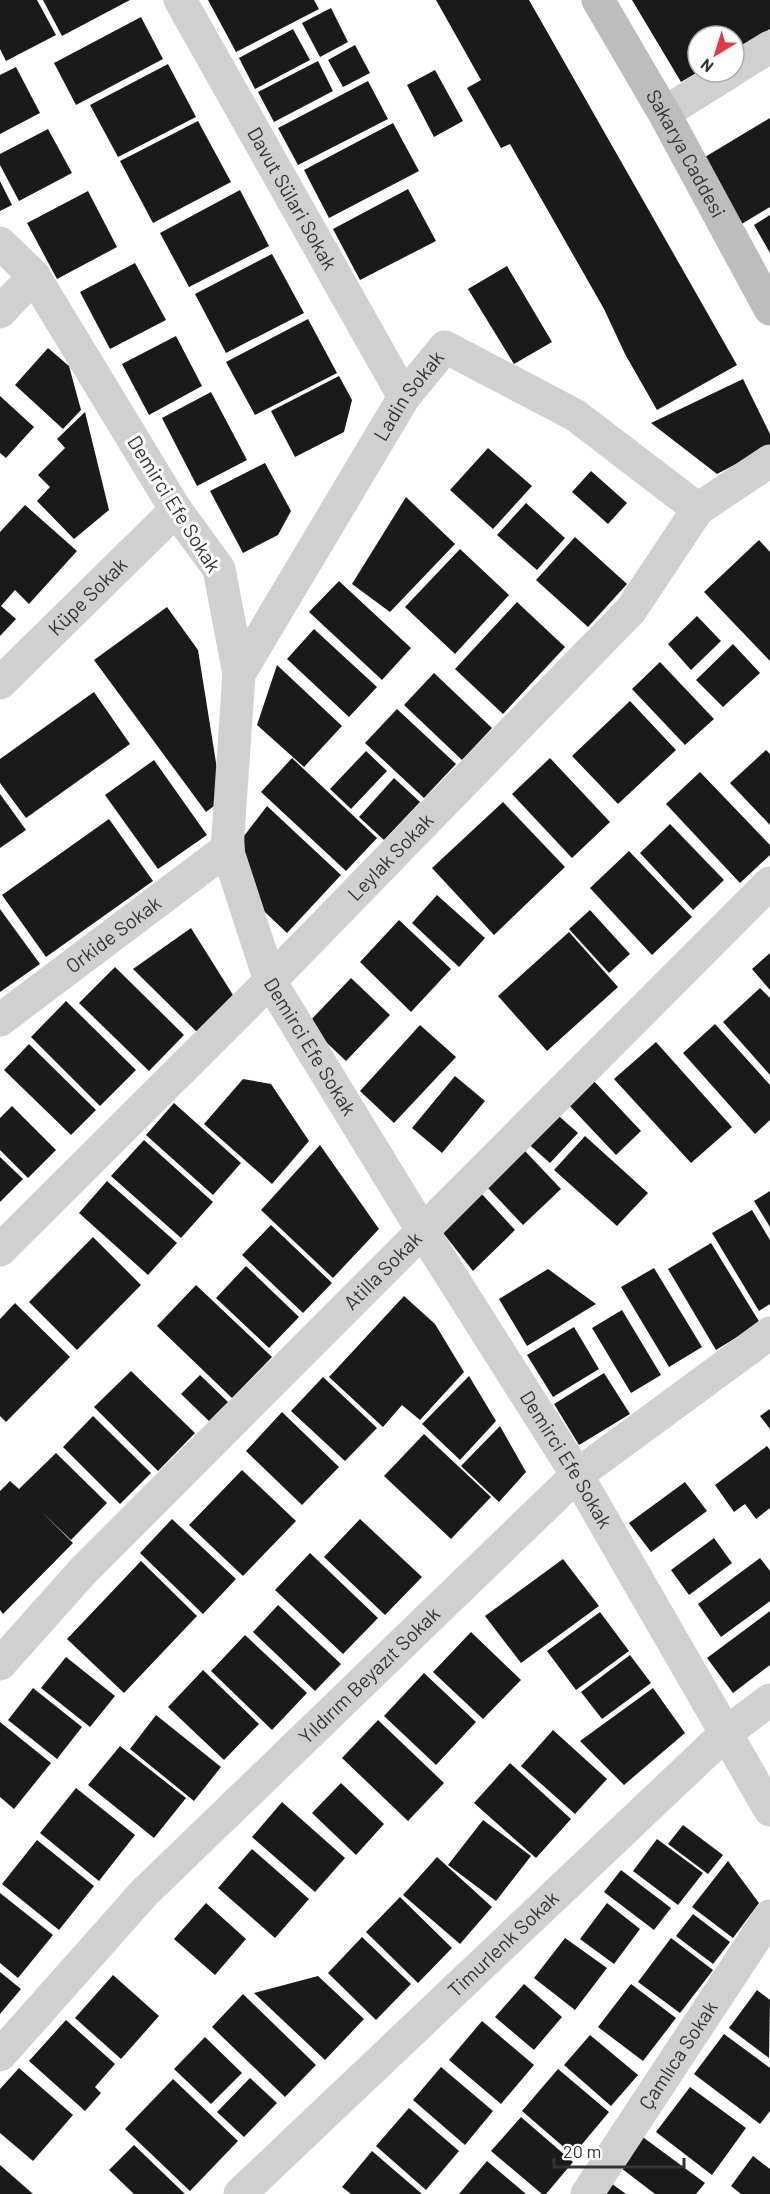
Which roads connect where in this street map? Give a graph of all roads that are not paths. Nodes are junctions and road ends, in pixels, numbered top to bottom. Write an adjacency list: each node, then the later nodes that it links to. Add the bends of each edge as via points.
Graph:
1 (180, 0): 11 (street, Davut Sülari Sokak)
2 (598, 0): 6 (main road, Sakarya Caddesi)
3 (770, 47): 4 (street)
4 (746, 62)
5 (711, 84): 6 (street)
6 (664, 113): 9 (main road, Sakarya Caddesi)
7 (0, 243): 8 (street, Demirci Efe Sokak)
8 (34, 276): 10 (street); 14 (street, Demirci Efe Sokak)
9 (770, 309)
10 (0, 312)
11 (404, 397): 13 (street, Ladin Sokak, via 445,347 575,415); 15 (street, Ladin Sokak)
12 (770, 461): 13 (street, Leylak Sokak)
13 (698, 509): 19 (street, Leylak Sokak, via 631,610)
14 (176, 510): 15 (street, Demirci Efe Sokak, via 219,569); 16 (street, Küpe Sokak)
15 (239, 674): 17 (street, Demirci Efe Sokak)
16 (0, 683)
17 (227, 849): 19 (street, Demirci Efe Sokak); 20 (street, Orkide Sokak)
18 (770, 883): 21 (street, Atilla Sokak)
19 (270, 981): 21 (street, Demirci Efe Sokak); 22 (street, Leylak Sokak)
20 (0, 1020)
21 (422, 1230): 24 (street, Demirci Efe Sokak); 25 (street, Atilla Sokak, via 83,1571)
22 (0, 1250)
23 (770, 1333): 24 (street, Yıldırım Beyazıt Sokak)
24 (577, 1475): 27 (street, Demirci Efe Sokak); 30 (street, Yıldırım Beyazıt Sokak, via 144,1893)
25 (0, 1664)
26 (770, 1700): 27 (street, Timurlenk Sokak)
27 (726, 1733): 28 (street, Demirci Efe Sokak); 31 (street, Timurlenk Sokak)
28 (770, 1810)
29 (770, 1916): 32 (street, Çamlıca Sokak)
30 (0, 2055)
31 (240, 2194)
32 (587, 2194)

